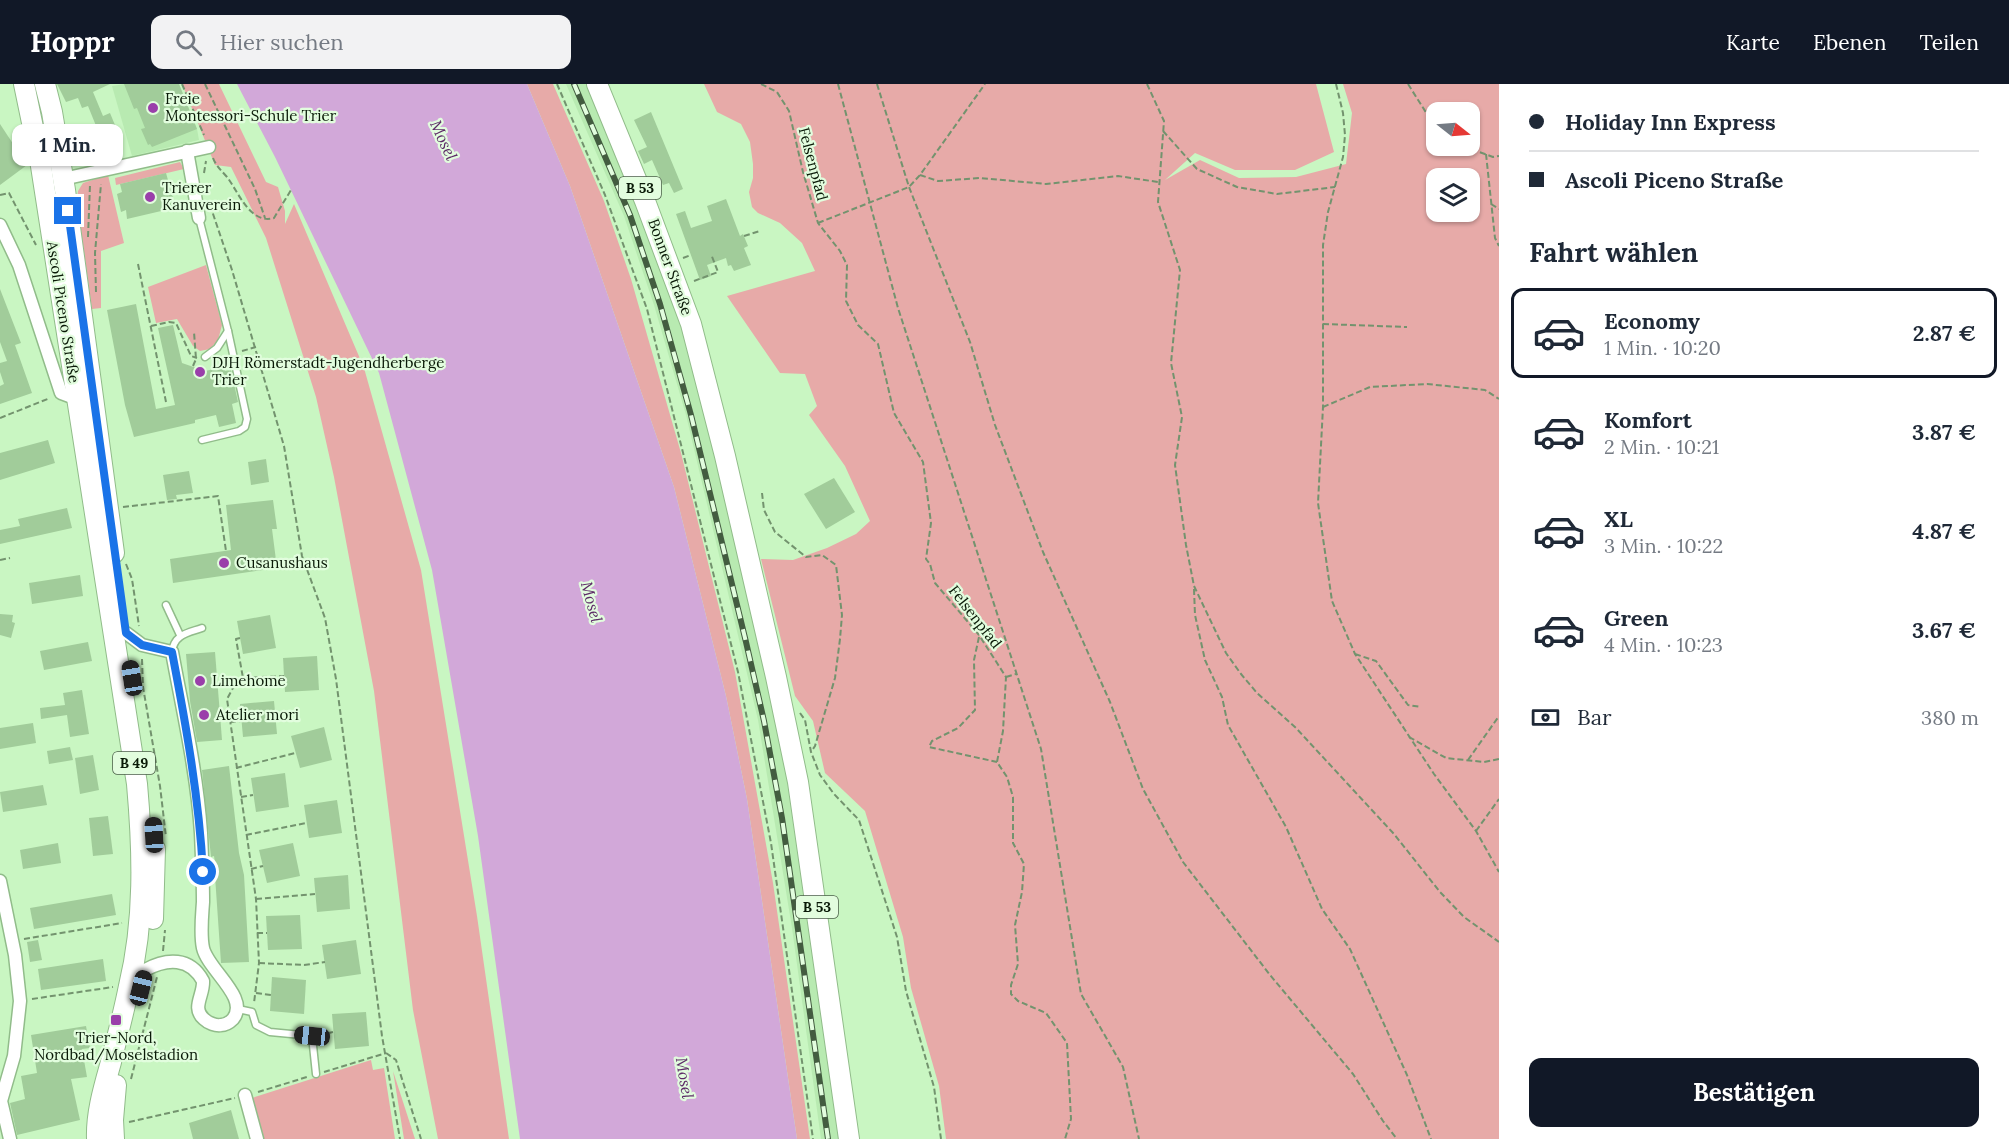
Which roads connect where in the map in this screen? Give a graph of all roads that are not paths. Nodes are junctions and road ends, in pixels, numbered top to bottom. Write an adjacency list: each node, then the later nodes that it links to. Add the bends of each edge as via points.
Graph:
1 (24, 84): 4 (main road, Ascoli Piceno Straße / B 49)
2 (45, 84): 7 (main road, Ascoli Piceno Straße / B 49)
3 (597, 84): 30 (main road, Bonner Straße / B 53, via 691,324 725,456 783,710 807,839)
4 (35, 132): 7 (main road, via 46,160); 10 (main road, Ascoli Piceno Straße / B 49)
5 (209, 147): 6 (street)
6 (187, 152): 7 (street); 8 (street)
7 (63, 177): 10 (main road); 13 (main road, Ascoli Piceno Straße / B 49)
8 (199, 218): 11 (lane)
9 (0, 225): 13 (street)
10 (50, 229): 13 (main road, Ascoli Piceno Straße / B 49)
11 (228, 331): 12 (lane, via 217,348); 14 (lane, via 248,419 239,431)
12 (205, 357)
13 (77, 396): 17 (main road, B 49); 26 (main road, B 49, via 137,784 142,860 140,915 130,984)
14 (202, 440)
15 (166, 605): 18 (lane)
16 (202, 628): 18 (lane)
17 (126, 633): 19 (street, via 142,645); 21 (main road, B 49, via 154,831 154,908)
18 (180, 635): 19 (lane)
19 (172, 652): 22 (street, via 198,802 203,949 235,996)
20 (0, 881): 25 (street, via 21,1001 14,1056 1,1101)
21 (145, 970): 22 (street, via 171,961 195,970 204,986 199,1012 208,1022 228,1023); 28 (main road, B 49, via 116,1085)
22 (238, 1009): 23 (lane, via 252,1012 256,1025 270,1032 312,1036)
23 (316, 1074)
24 (245, 1095): 29 (street)
25 (2, 1118): 27 (street)
26 (93, 1135)
27 (10, 1139)
28 (114, 1139)
29 (257, 1139)
30 (849, 1139)

